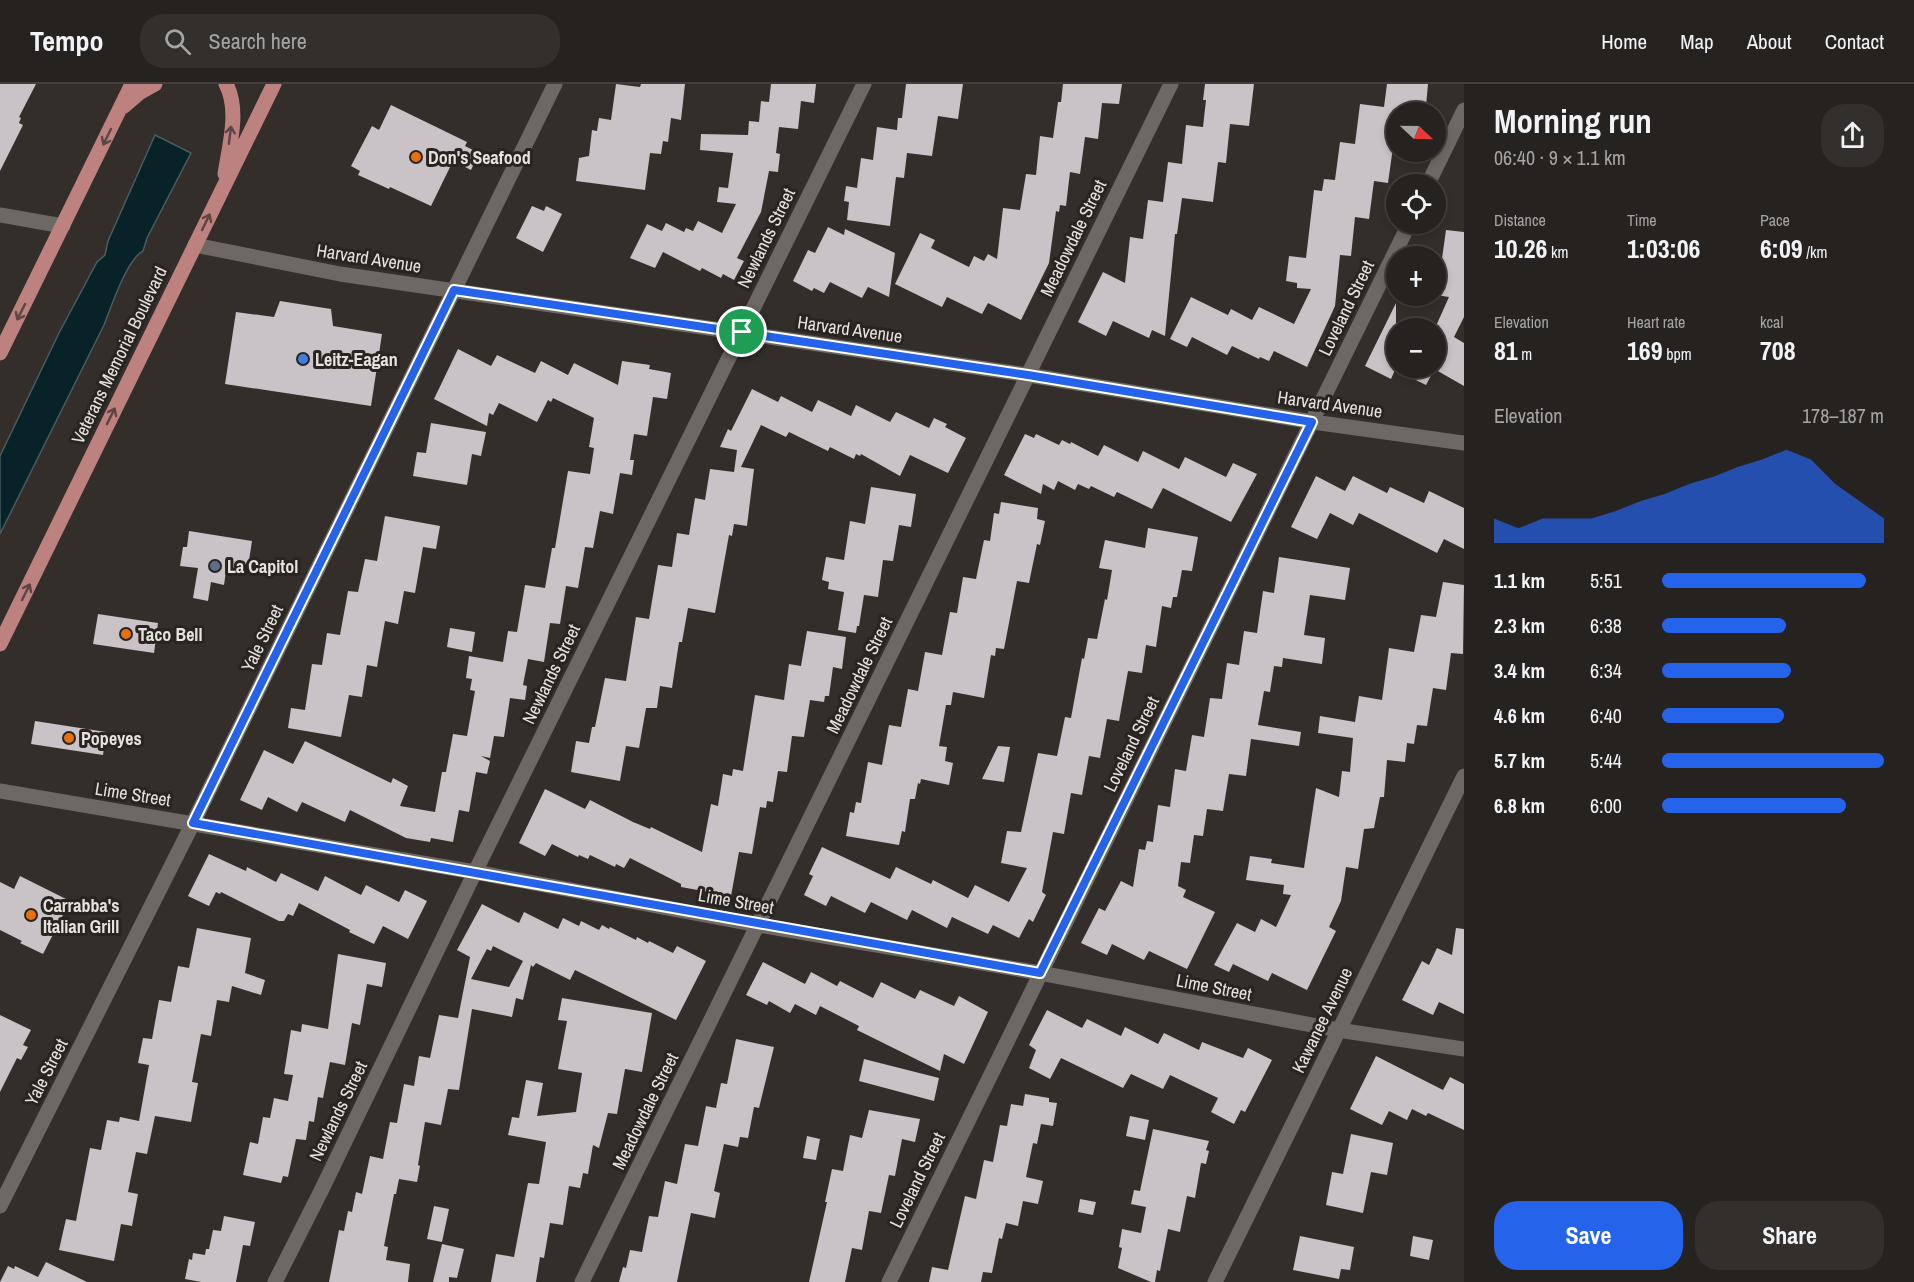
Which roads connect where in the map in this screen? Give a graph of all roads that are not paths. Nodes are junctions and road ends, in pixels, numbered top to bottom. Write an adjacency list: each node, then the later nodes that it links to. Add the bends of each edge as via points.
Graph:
1 (132, 84): 8 (main road)
2 (155, 84): 8 (main road)
3 (226, 84): 11 (main road, one-way to 3, via 232,107)
4 (274, 84): 11 (main road, Veterans Memorial Boulevard)
5 (555, 84): 16 (street, Yale Street)
6 (864, 84): 17 (street, Newlands Street)
7 (1171, 84): 19 (street, Meadowdale Street)
8 (120, 110): 13 (main road, one-way to 13)
9 (1464, 110): 10 (street)
10 (1433, 174)
11 (224, 186): 15 (main road, Veterans Memorial Boulevard, one-way to 11)
12 (0, 215): 13 (street)
13 (63, 226): 18 (main road, one-way to 18)
14 (1404, 234): 20 (street, Loveland Street)
15 (195, 245): 16 (street, Harvard Avenue, via 340,274); 22 (main road, Veterans Memorial Boulevard, one-way to 15)
16 (454, 290): 17 (street, Harvard Avenue); 25 (street, Yale Street)
17 (742, 332): 19 (street, Harvard Avenue); 26 (street, Newlands Street)
18 (0, 353)
19 (1028, 375): 20 (street, Harvard Avenue); 27 (street, Meadowdale Street)
20 (1312, 422): 21 (street, Harvard Avenue); 28 (street, Loveland Street)
21 (1464, 442)
22 (0, 644)
23 (1464, 776): 29 (street, Kawanee Avenue)
24 (0, 791): 25 (street, Lime Street)
25 (193, 823): 26 (street, Lime Street); 31 (street, Yale Street)
26 (475, 872): 27 (street, Lime Street); 32 (street, Newlands Street)
27 (758, 925): 28 (street, Lime Street); 33 (street, Meadowdale Street)
28 (1040, 973): 29 (street, Lime Street); 34 (street, Loveland Street)
29 (1338, 1030): 30 (street, Lime Street); 35 (street, Kawanee Avenue)
30 (1464, 1049)
31 (0, 1206)
32 (275, 1282)
33 (582, 1282)
34 (889, 1282)
35 (1215, 1282)

